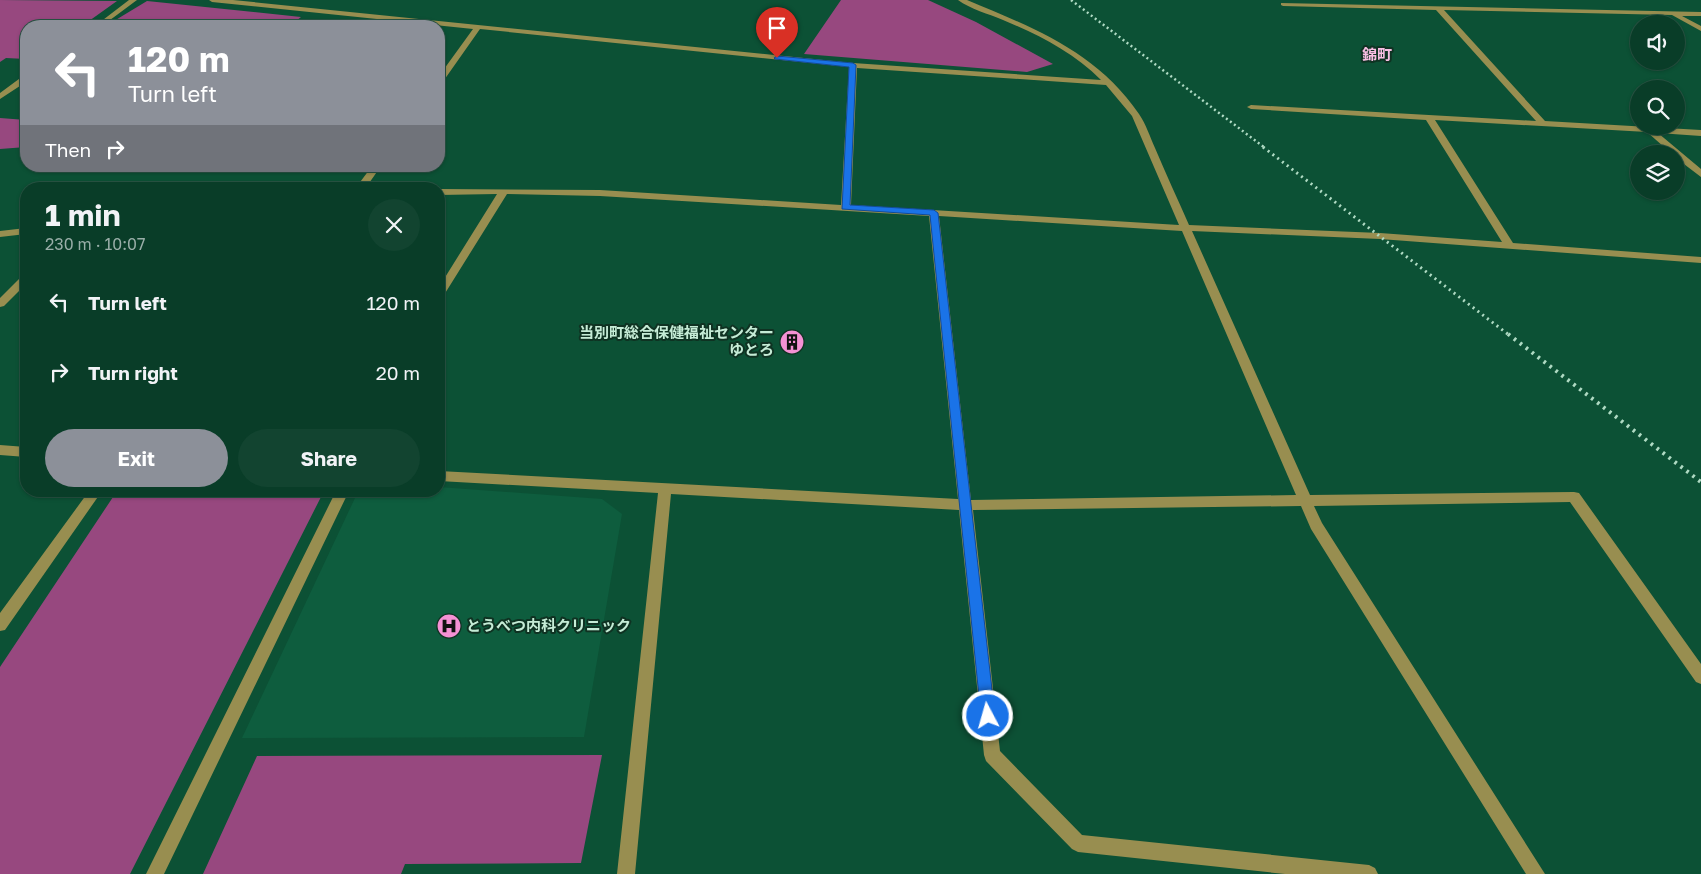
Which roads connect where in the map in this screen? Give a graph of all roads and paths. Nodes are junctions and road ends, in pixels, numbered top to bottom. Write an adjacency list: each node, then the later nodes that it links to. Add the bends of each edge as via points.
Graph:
1 (134, 0): 8 (street)
2 (212, 0): 9 (street)
3 (962, 0): 16 (street, via 1046,38 1091,66)
4 (1283, 4): 5 (street)
5 (1439, 9): 6 (street); 20 (street)
6 (1673, 14): 7 (street); 12 (street)
7 (1701, 14)
8 (106, 20)
9 (409, 20)
10 (445, 24): 11 (street)
11 (478, 27): 13 (street); 14 (street)
12 (1701, 29)
13 (853, 65): 16 (street); 28 (street)
14 (445, 73)
15 (20, 82): 17 (street)
16 (1109, 83): 30 (street, via 1136,116)
17 (0, 97)
18 (1251, 107): 19 (street)
19 (1429, 117): 20 (street); 33 (street)
20 (1543, 124): 21 (street)
21 (1630, 129)
22 (1685, 132): 23 (street)
23 (1701, 133)
24 (1655, 135): 25 (street)
25 (1701, 174)
26 (504, 191): 27 (street); 28 (street, via 600,193); 36 (street)
27 (445, 192)
28 (846, 208): 29 (street)
29 (934, 213): 30 (street); 45 (street)
30 (1185, 228): 33 (street); 44 (street)
31 (20, 232): 32 (street)
32 (0, 234)
33 (1509, 245): 34 (street)
34 (1701, 260)
35 (20, 284): 37 (street)
36 (445, 285)
37 (0, 304)
38 (0, 450): 39 (street)
39 (20, 452)
40 (445, 476): 41 (street)
41 (665, 489): 45 (street); 49 (street)
42 (92, 497): 46 (street)
43 (340, 497): 48 (street)
44 (1305, 500): 45 (street); 47 (street, via 1574,497); 51 (street, via 1316,525)
45 (965, 506): 50 (street, via 992,755 1078,843)
46 (0, 625)
47 (1701, 677)
48 (155, 874)
49 (626, 874)
50 (1369, 874)
51 (1536, 874)

